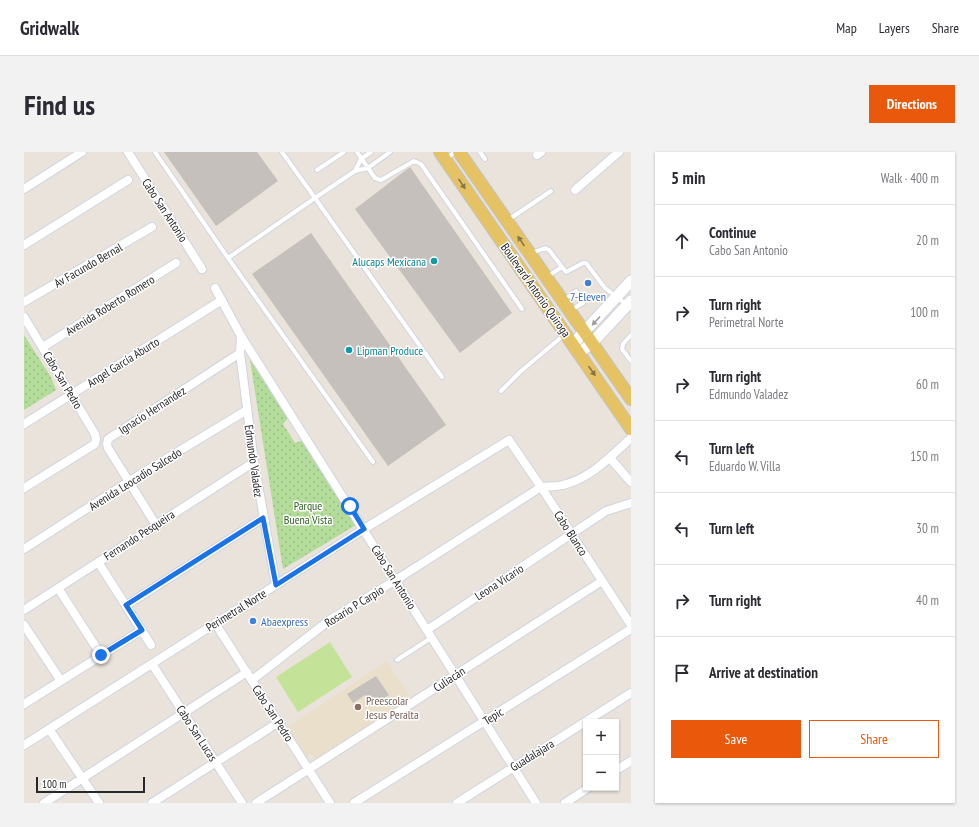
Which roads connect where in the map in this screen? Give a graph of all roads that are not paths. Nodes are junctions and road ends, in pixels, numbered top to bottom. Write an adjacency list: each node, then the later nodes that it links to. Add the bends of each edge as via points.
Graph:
1 (82, 152): 19 (street)
2 (128, 152): 30 (street, Cabo San Antonio)
3 (155, 152): 27 (lane)
4 (282, 152): 22 (lane)
5 (344, 152): 16 (lane)
6 (357, 152): 13 (lane)
7 (371, 152): 13 (lane)
8 (390, 152): 15 (lane)
9 (459, 152): 23 (main road, Boulevard Antonio Quiroga)
10 (480, 152): 14 (lane)
11 (619, 152): 20 (street)
12 (447, 154): 42 (main road, Boulevard Antonio Quiroga, one-way to 42)
13 (361, 159): 15 (lane); 17 (lane)
14 (485, 159)
15 (368, 168): 17 (lane); 39 (lane, via 375,178 381,180 414,161 421,164)
16 (317, 170)
17 (355, 171): 22 (lane)
18 (128, 180): 25 (street)
19 (24, 189)
20 (575, 190)
21 (551, 191): 23 (lane)
22 (316, 198): 27 (lane); 51 (lane)
23 (507, 221): 26 (main road, Boulevard Antonio Quiroga, one-way to 23)
24 (152, 227): 37 (street, Av Facundo Bernal)
25 (24, 245)
26 (530, 255): 29 (lane, via 545,248); 31 (main road, Boulevard Antonio Quiroga)
27 (228, 258): 62 (lane)
28 (176, 263): 47 (street, Avenida Roberto Romero)
29 (562, 267): 31 (lane); 34 (lane, via 566,272 586,263)
30 (202, 269)
31 (545, 278): 36 (main road, Boulevard Antonio Quiroga)
32 (631, 281): 34 (street)
33 (215, 288): 35 (street, Cabo San Antonio)
34 (616, 297): 38 (lane); 43 (street, one-way to 43)
35 (222, 300): 45 (street, Cabo San Antonio); 53 (street, Angel García Aburto)
36 (562, 301): 40 (main road, Boulevard Antonio Quiroga); 40 (lane, via 575,291 584,302)
37 (24, 302)
38 (630, 305): 46 (street)
39 (522, 309)
40 (569, 311): 43 (main road, Boulevard Antonio Quiroga)
41 (24, 317): 47 (street, Cabo San Pedro)
42 (566, 333): 48 (main road, Boulevard Antonio Quiroga); 52 (lane)
43 (584, 333): 46 (main road, Boulevard Antonio Quiroga); 48 (street)
44 (631, 335): 50 (lane, via 622,349)
45 (241, 336): 49 (street, Edmundo Valadez); 70 (street, Cabo San Antonio)
46 (592, 343): 48 (street); 54 (main road, Boulevard Antonio Quiroga)
47 (43, 347): 53 (street, Cabo San Pedro)
48 (576, 348): 57 (main road, Boulevard Antonio Quiroga, one-way to 57)
49 (240, 354): 55 (street, Edmundo Valadez); 63 (street, Ignacio Hernandez, via 111,436 108,448)
50 (631, 361)
51 (442, 377)
52 (500, 391)
53 (72, 394): 56 (street, Angel García Aburto); 66 (street, Cabo San Pedro, via 95,434 95,444)
54 (631, 399)
55 (247, 410): 61 (street, Edmundo Valadez); 63 (street, Avenida Leocadio Salcedo)
56 (24, 424)
57 (631, 429)
58 (631, 438): 60 (street)
59 (510, 441): 65 (street, Cabo Blanco); 70 (street, Perimetral Norte)
60 (610, 458): 64 (street); 65 (street, via 581,479 561,486)
61 (254, 462): 68 (street, Edmundo Valadez); 69 (street, Fernando Pesqueira)
62 (373, 462)
63 (128, 482): 69 (street, Ignacio Hernandez); 72 (street, Avenida Leocadio Salcedo)
64 (631, 482)
65 (541, 487): 71 (street, Cabo Blanco); 74 (street, Rosario P Carpio)
66 (24, 488)
67 (631, 503): 71 (street, Leona Vicario, via 606,511)
68 (263, 518): 76 (street, Edmundo Valadez); 78 (street)
69 (156, 525): 73 (street, Fernando Pesqueira)
70 (364, 529): 74 (street, Cabo San Antonio); 76 (street, Perimetral Norte)
71 (572, 535): 75 (street, Cabo Blanco); 85 (street, Leona Vicario)
72 (24, 549)
73 (98, 562): 77 (street, Fernando Pesqueira); 78 (street)
74 (396, 580): 85 (street, Cabo San Antonio); 93 (street, Rosario P Carpio, via 322,626)
75 (602, 581): 82 (street, Cabo Blanco); 92 (street, Culiacán)
76 (276, 585): 80 (street, Perimetral Norte)
77 (58, 588): 79 (street, Fernando Pesqueira); 88 (street)
78 (126, 605): 84 (street)
79 (24, 610)
80 (215, 623): 90 (street, Perimetral Norte); 91 (street, Cabo San Pedro)
81 (24, 625): 94 (street)
82 (631, 625)
83 (631, 629): 99 (street, Tepic)
84 (142, 630): 87 (street); 88 (street)
85 (427, 630): 86 (street, Cabo San Antonio)
86 (431, 637): 89 (lane); 92 (street, Cabo San Antonio)
87 (151, 645)
88 (101, 655): 94 (street)
89 (397, 660)
90 (152, 664): 97 (street, Cabo San Lucas); 100 (street, Perimetral Norte)
91 (247, 672): 93 (street, Cabo San Pedro); 97 (street)
92 (455, 676): 99 (street, Cabo San Antonio); 106 (street, Culiacán)
93 (252, 680): 98 (street, Cabo San Pedro)
94 (61, 681): 96 (street)
95 (631, 693): 104 (street, Guadalajara)
96 (24, 704)
97 (184, 714): 103 (street, Cabo San Lucas); 107 (street)
98 (279, 722): 103 (street); 106 (street, Cabo San Pedro)
99 (484, 722): 104 (street, Cabo San Antonio); 115 (street, Tepic)
100 (49, 729): 101 (street, Perimetral Norte); 107 (street)
101 (24, 745)
102 (631, 761): 105 (street)
103 (217, 763): 111 (street); 112 (street, Cabo San Lucas)
104 (514, 766): 116 (street, Guadalajara); 117 (street, Cabo San Antonio)
105 (619, 768)
106 (310, 770): 113 (street, Culiacán); 114 (street, Cabo San Pedro)
107 (83, 778): 109 (street); 110 (street)
108 (583, 791): 118 (street)
109 (44, 803)
110 (99, 803)
111 (152, 803)
112 (242, 803)
113 (256, 803)
114 (330, 803)
115 (354, 803)
116 (457, 803)
117 (536, 803)
118 (564, 803)

